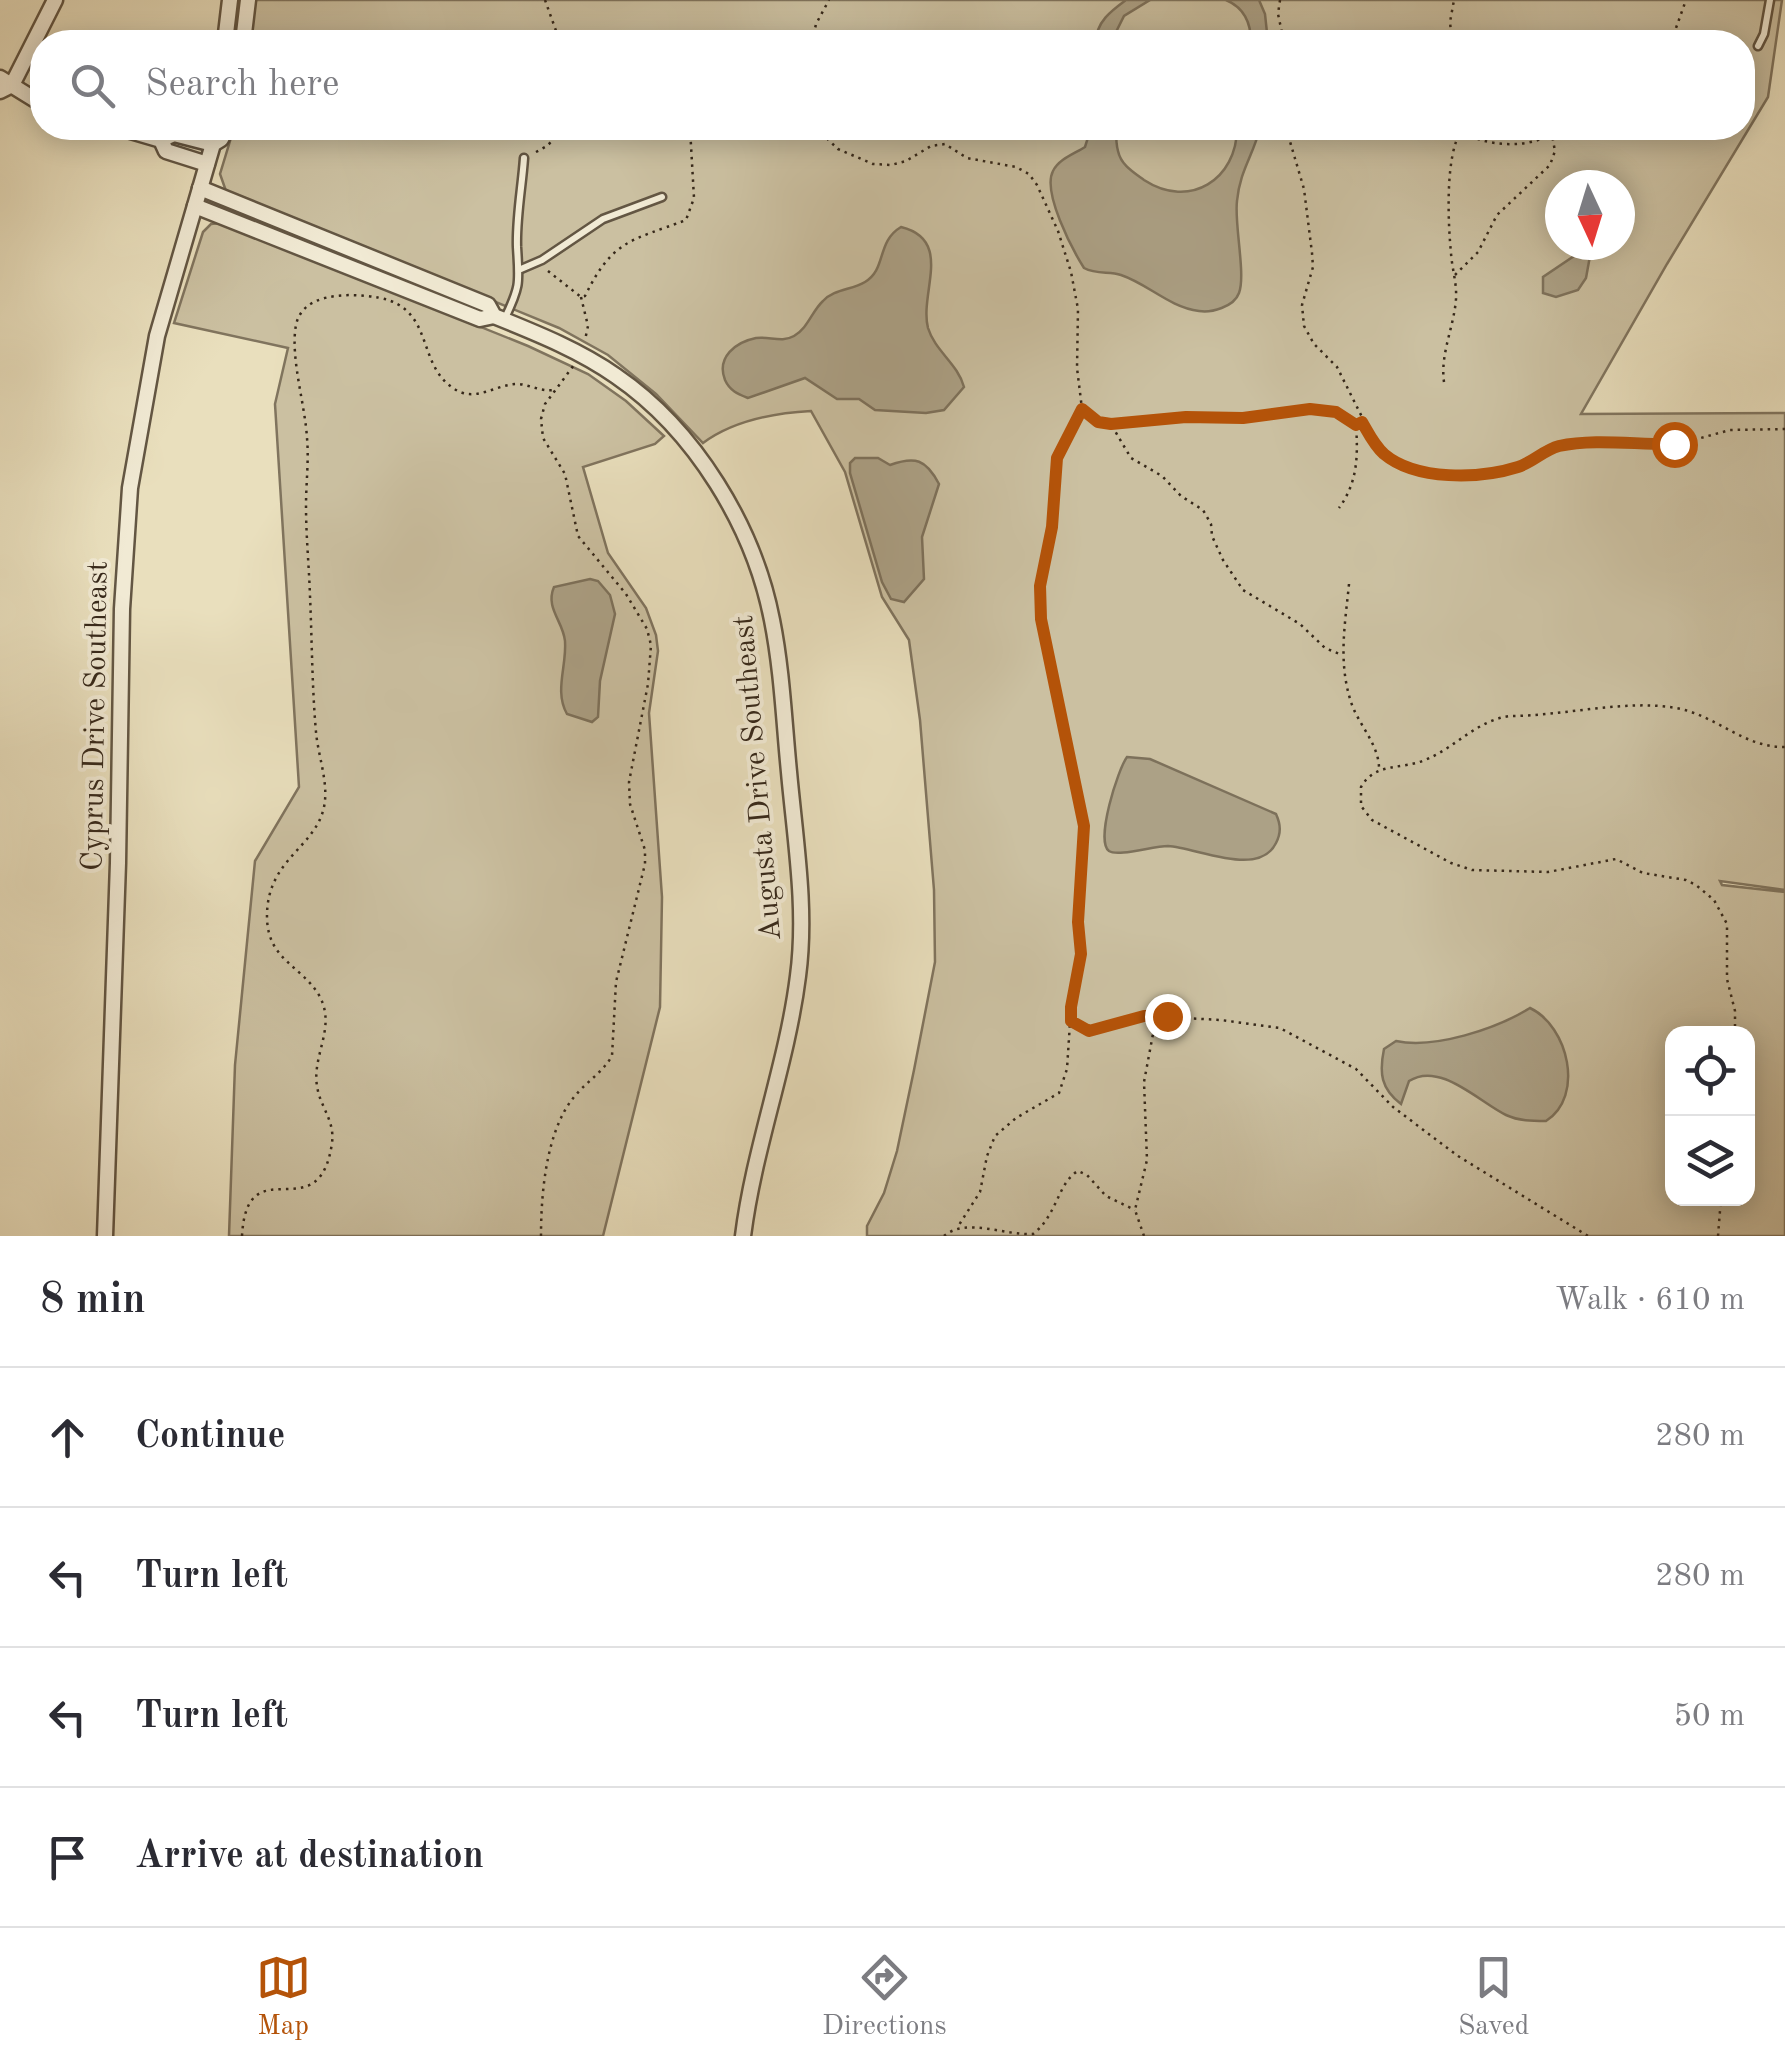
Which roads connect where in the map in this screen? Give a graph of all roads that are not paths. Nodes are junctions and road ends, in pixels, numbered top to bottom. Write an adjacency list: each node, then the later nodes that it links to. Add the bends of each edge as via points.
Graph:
1 (55, 0): 5 (street)
2 (230, 0): 6 (street)
3 (248, 0): 7 (street)
4 (1770, 0): 9 (lane)
5 (37, 30)
6 (226, 30)
7 (245, 30)
8 (30, 41): 10 (street)
9 (1758, 46)
10 (4, 84): 11 (street)
11 (30, 98)
12 (162, 140): 18 (street, via 166,151)
13 (197, 140): 16 (street)
14 (210, 140): 16 (street)
15 (219, 140): 16 (street)
16 (213, 144): 18 (street, Cyprus Drive Southeast)
17 (524, 158): 22 (lane)
18 (207, 164): 19 (street, Cyprus Drive Southeast)
19 (200, 188): 21 (street, Cyprus Drive Southeast); 23 (street, Augusta Drive Southeast, via 488,305)
20 (662, 197): 22 (lane, via 603,219)
21 (195, 206): 23 (street, Augusta Drive Southeast, via 480,319); 24 (street, Cyprus Drive Southeast, via 158,336 130,488)
22 (521, 270): 23 (lane, via 518,291)
23 (499, 318): 25 (street, Augusta Drive Southeast, via 579,354 635,390 682,437 746,539 772,622 801,951)
24 (105, 1236)
25 (742, 1236)

